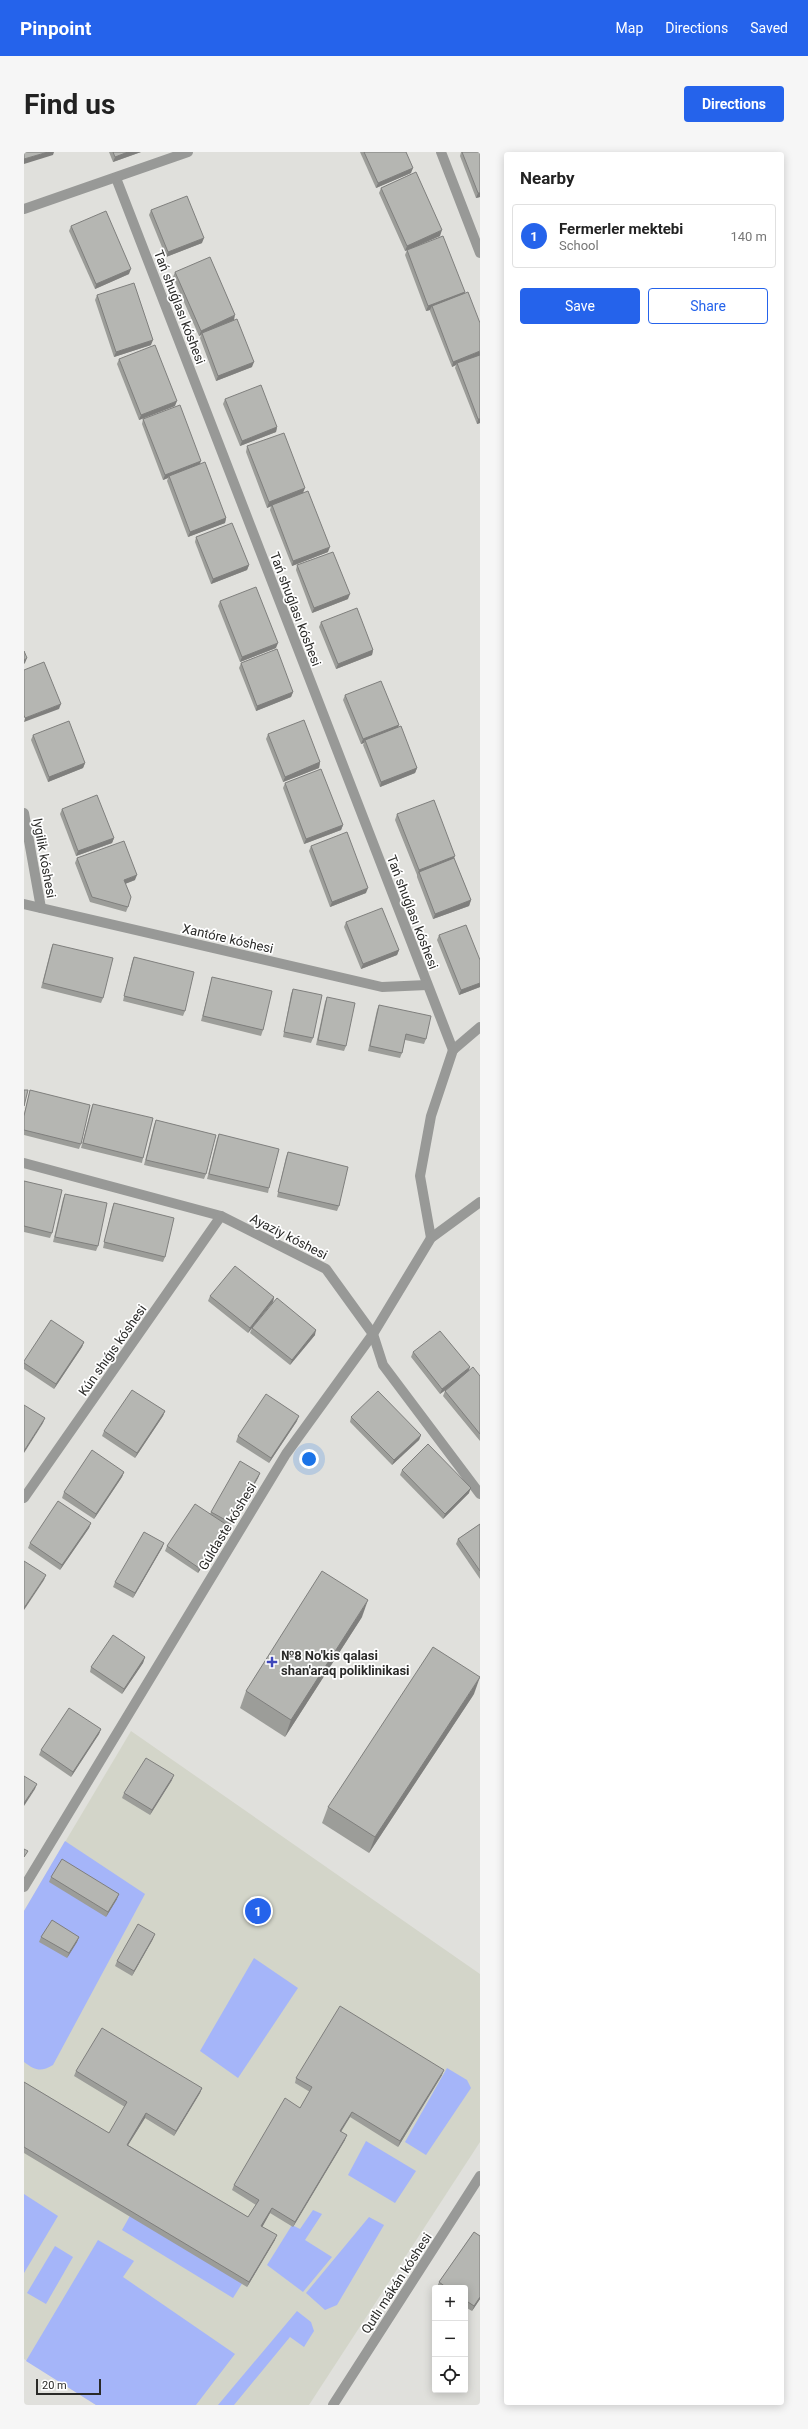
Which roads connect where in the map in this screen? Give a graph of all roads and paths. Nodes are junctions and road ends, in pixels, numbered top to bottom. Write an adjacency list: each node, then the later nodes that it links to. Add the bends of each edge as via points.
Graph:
1 (188, 152): 3 (street)
2 (441, 152): 5 (street)
3 (116, 178): 4 (street); 9 (street, Tań shuǵlası kóshesi)
4 (24, 209)
5 (480, 253)
6 (24, 813): 8 (street, Iygilik kóshesi)
7 (24, 904): 8 (street, Xantóre kóshesi)
8 (41, 908): 9 (street, Xantóre kóshesi, via 382,987)
9 (427, 985): 11 (street, Tań shuǵlası kóshesi)
10 (480, 1028): 11 (street)
11 (453, 1050): 15 (street, via 431,1116 420,1176)
12 (24, 1163): 14 (street, Ayaziy kóshesi)
13 (480, 1202): 15 (street, Gúldaste kóshesi)
14 (221, 1216): 16 (street, Ayaziy kóshesi, via 326,1269); 18 (street, Kún shıǵıs kóshesi)
15 (431, 1238): 16 (street, Gúldaste kóshesi)
16 (373, 1334): 17 (street, Ayaziy kóshesi, via 382,1365); 19 (street, Gúldaste kóshesi, via 286,1454)
17 (480, 1494)
18 (24, 1498)
19 (24, 1887)
20 (480, 2176): 21 (street, Qutlı mákán kóshesi)
21 (333, 2405)

